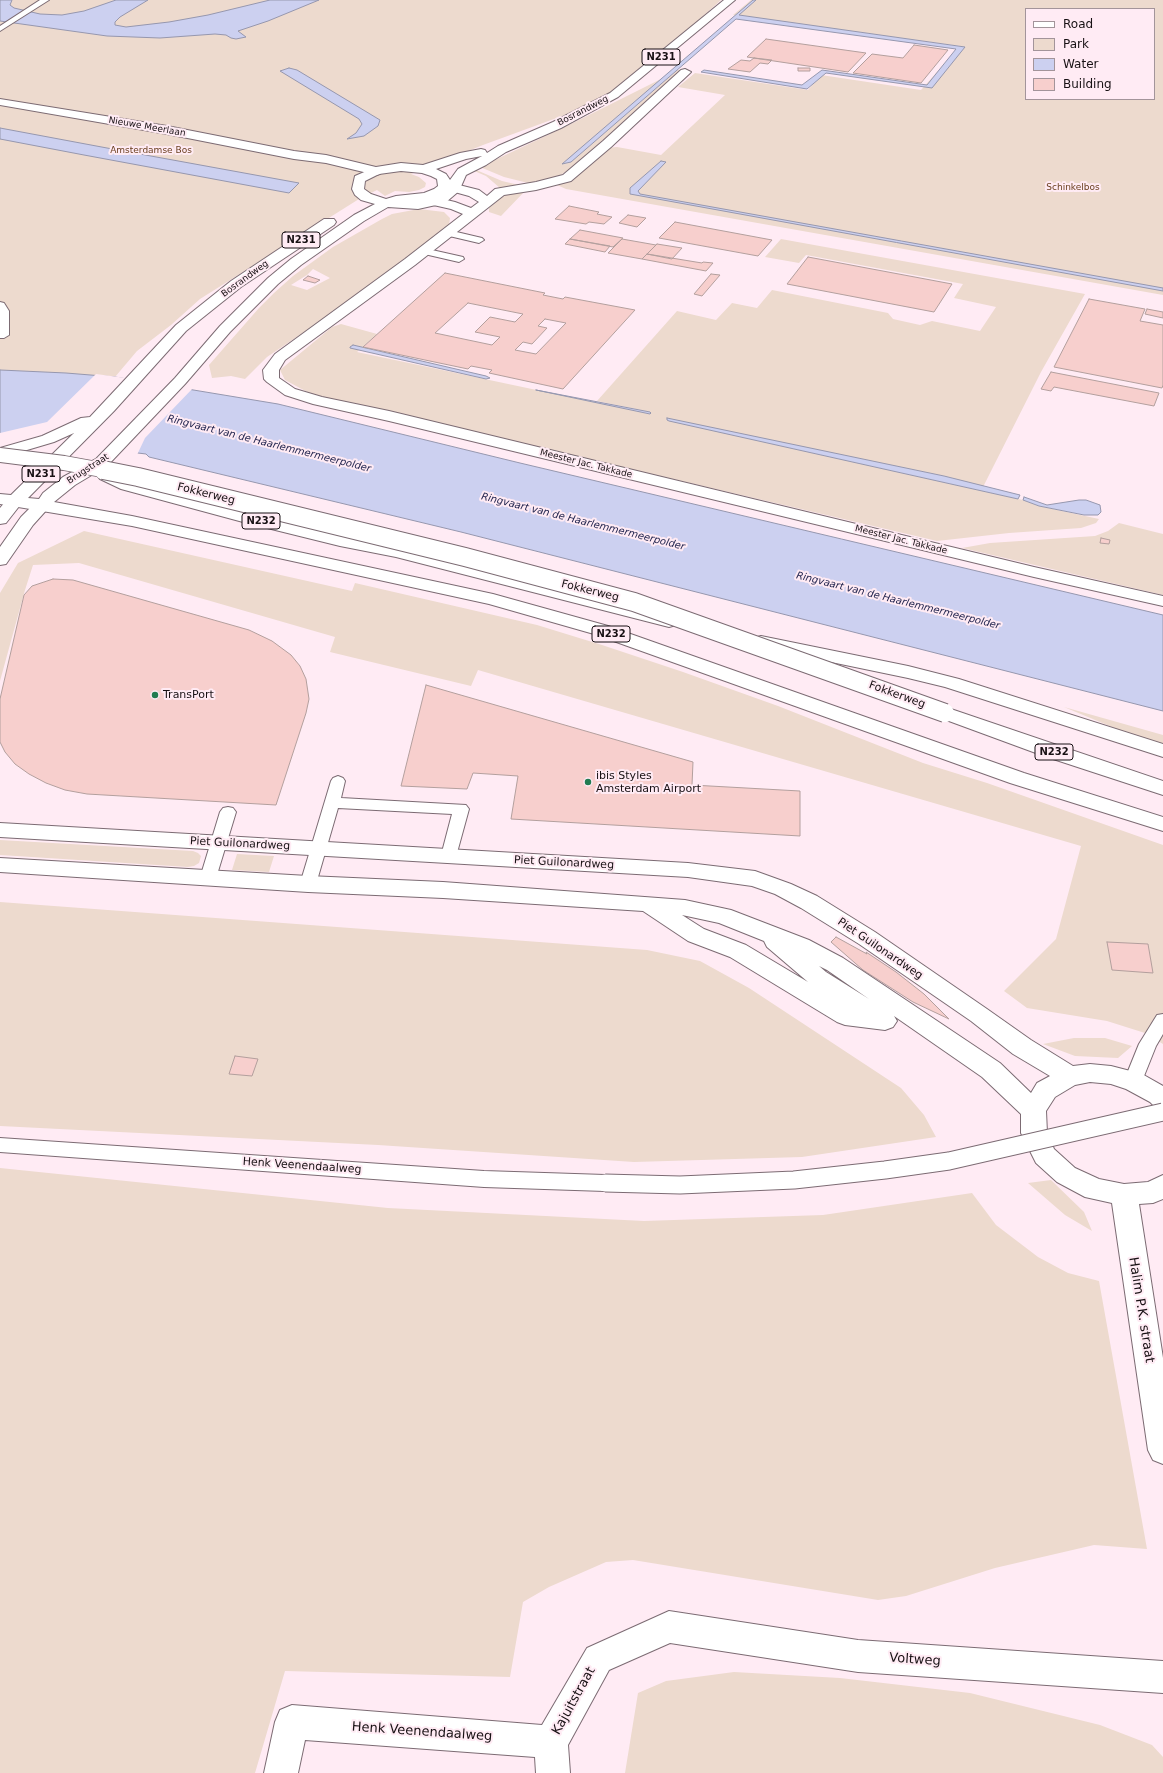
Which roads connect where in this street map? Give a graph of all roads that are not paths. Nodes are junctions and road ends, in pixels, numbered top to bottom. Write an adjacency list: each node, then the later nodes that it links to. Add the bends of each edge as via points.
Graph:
1 (45, 0): 3 (lane)
2 (730, 0): 6 (main road, Bosrandweg / N231, via 614,95 557,125)
3 (2, 28)
4 (685, 72): 14 (main road, via 567,178 500,192)
5 (0, 102): 7 (main road, Nieuwe Meerlaan)
6 (502, 149): 8 (main road, Bosrandweg / N231, via 464,156); 11 (main road, Bosrandweg / N231, via 462,172)
7 (294, 155): 9 (main road, Nieuwe Meerlaan, via 326,159); 10 (main road, Nieuwe Meerlaan)
8 (424, 169): 9 (main road, N231, via 401,167); 11 (main road, N231)
9 (376, 171): 10 (main road, N231)
10 (359, 179): 12 (main road, via 358,189)
11 (452, 184): 13 (main road, N231, via 448,194); 14 (main road, via 474,193); 15 (main road, N231, via 426,197)
12 (366, 197): 15 (main road, N231); 17 (main road, Bosrandweg / N231)
13 (434, 201): 16 (main road, N231, via 418,205); 18 (main road)
14 (487, 202): 18 (main road, Meester Jac. Takkade)
15 (386, 203): 16 (main road, N231); 17 (main road, Bosrandweg / N231, via 359,218)
16 (401, 205): 17 (main road, Bosrandweg / N231, via 368,219)
17 (350, 214): 25 (main road, Bosrandweg / N231, via 273,282 225,329); 26 (main road, Bosrandweg / N231, via 273,258 181,328)
18 (473, 214): 19 (main road, Meester Jac. Takkade)
19 (448, 233): 20 (lane); 21 (main road, Meester Jac. Takkade)
20 (480, 240)
21 (423, 251): 22 (lane); 35 (main road, Meester Jac. Takkade, via 280,357 271,370 272,379 290,392 318,401)
22 (459, 259)
23 (0, 305): 24 (lane, via 4,311 4,335)
24 (0, 335)
25 (180, 381): 28 (main road, Brugstraat / N231)
26 (108, 408): 27 (main road, N232, via 74,428); 31 (main road, N231, via 31,484)
27 (0, 454): 38 (main road, Fokkerweg / N232, bridge, via 138,477 465,557 634,602 1051,751)
28 (106, 459): 29 (main road, N232, via 101,468 106,475); 30 (main road, Brugstraat / N231)
29 (127, 485): 30 (main road, N232, via 95,484); 36 (main road, N232, via 249,518 397,552 643,615 944,681)
30 (57, 490): 31 (main road, N232); 32 (main road, Brugstraat / N231)
31 (8, 500): 32 (main road, N232); 33 (main road)
32 (43, 504): 34 (main road, Brugstraat); 41 (main road, N232, via 493,599 601,630 1017,778)
33 (0, 519)
34 (0, 560)
35 (1163, 602)
36 (1163, 751)
37 (338, 781): 39 (lane)
38 (1163, 788)
39 (332, 803): 44 (lane); 45 (lane, via 461,809)
40 (228, 812): 43 (lane)
41 (1163, 824)
42 (0, 830): 43 (main road, Piet Guilonardweg)
43 (218, 843): 44 (main road, Piet Guilonardweg); 47 (lane)
44 (318, 848): 45 (main road, Piet Guilonardweg); 48 (lane)
45 (449, 856): 54 (main road, Piet Guilonardweg, via 688,870 755,879 809,902 867,938 1022,1047)
46 (0, 865): 47 (main road)
47 (208, 878): 48 (main road)
48 (308, 884): 49 (main road)
49 (647, 904): 50 (main road, via 723,916); 52 (main road, via 696,935 738,951 844,1016)
50 (765, 932): 52 (main road, via 818,978); 53 (main road, via 801,946 835,964)
51 (1163, 1020): 55 (lane, via 1148,1044)
52 (885, 1021): 53 (main road)
53 (928, 1028): 57 (main road, via 991,1070)
54 (1070, 1076): 55 (main road, via 1090,1073); 57 (main road, via 1046,1090)
55 (1133, 1081): 56 (main road)
56 (1163, 1099)
57 (1034, 1111): 61 (main road, via 1034,1133 1045,1156 1066,1175 1094,1189)
58 (1163, 1112): 59 (lane, Henk Veenendaalweg, bridge, via 949,1160 885,1170 794,1180 680,1185 476,1178)
59 (0, 1145)
60 (1163, 1186): 61 (main road, via 1152,1192)
61 (1124, 1195): 62 (main road, Halim P.K. straat)
62 (1160, 1405): 63 (main road, Halim P.K. straat)
63 (1163, 1450)
64 (669, 1627): 65 (main road, Voltweg, via 858,1656); 66 (main road, Kajuitstraat, via 598,1659)
65 (1163, 1677)
66 (552, 1757): 67 (main road, Henk Veenendaalweg, via 292,1722)
67 (281, 1773)

